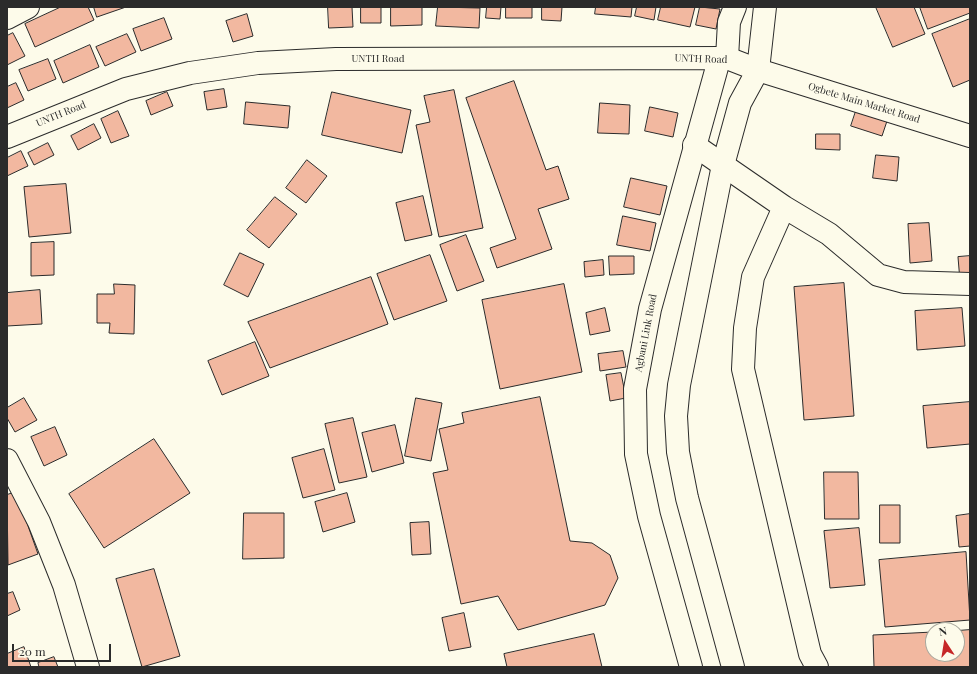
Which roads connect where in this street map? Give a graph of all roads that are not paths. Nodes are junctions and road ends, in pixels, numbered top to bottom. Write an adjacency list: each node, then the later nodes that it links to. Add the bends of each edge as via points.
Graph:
1 (28, 7): 4 (street)
2 (735, 7): 5 (street, via 729,22)
3 (764, 7): 6 (street)
4 (7, 18)
5 (727, 58): 6 (street, UNTH Road); 8 (street, UNTH Road, via 344,59 258,63 190,73 126,89); 9 (street, Agbani Link Road, via 719,60)
6 (758, 70): 7 (street, Ogbete Main Market Road); 10 (street, via 740,103)
7 (970, 136)
8 (7, 137)
9 (694, 145): 10 (street); 15 (street, Agbani Link Road, via 650,309 636,389 636,454 649,516)
10 (723, 165): 11 (street); 16 (street, via 679,385 676,416 678,452 688,498)
11 (784, 207): 12 (street, via 829,234 878,275 904,282); 17 (street, via 754,277 745,328 743,369 810,654)
12 (970, 284)
13 (7, 460): 14 (street, via 39,522 64,586)
14 (88, 667)
15 (691, 667)
16 (733, 667)
17 (817, 667)

